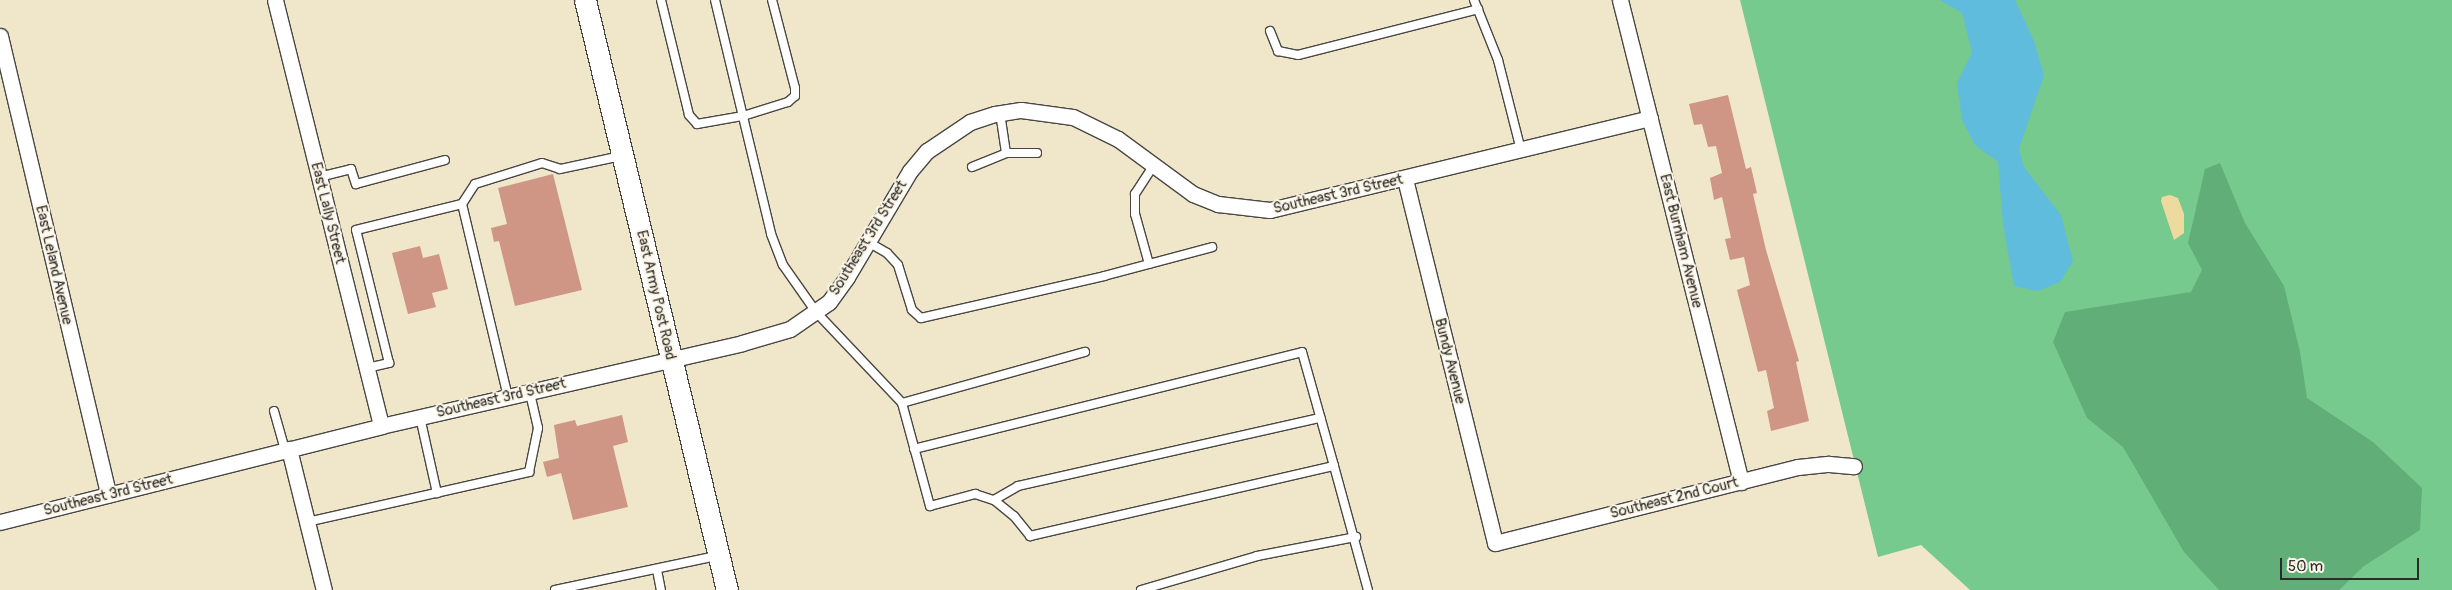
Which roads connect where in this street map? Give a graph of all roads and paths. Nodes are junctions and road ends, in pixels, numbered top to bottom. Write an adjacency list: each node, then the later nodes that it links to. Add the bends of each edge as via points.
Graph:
1 (275, 0): 21 (street, East Lally Street)
2 (586, 0): 17 (main road, East Army Post Road)
3 (660, 0): 12 (lane, via 693,121 706,124)
4 (714, 0): 12 (lane)
5 (772, 0): 12 (lane, via 795,88 794,96 788,102)
6 (1474, 0): 8 (lane)
7 (1620, 0): 13 (street, East Burnham Avenue)
8 (1478, 9): 9 (lane, via 1298,56 1278,51); 14 (lane, via 1498,60)
9 (1270, 31)
10 (0, 36): 44 (street, East Leland Avenue)
11 (1000, 113): 15 (lane); 19 (street, Southeast 3rd Street, via 1048,111 1073,116 1102,129); 24 (street, Southeast 3rd Street, via 970,122 927,151 902,182)
12 (743, 116): 27 (lane, via 774,242 783,265)
13 (1650, 118): 14 (street, Southeast 3rd Street); 42 (street, East Burnham Avenue)
14 (1522, 150): 22 (street, Southeast 3rd Street)
15 (1006, 153): 16 (lane); 20 (lane)
16 (1037, 153)
17 (623, 156): 23 (lane, via 560,169 542,163 475,184); 29 (main road, East Army Post Road)
18 (445, 160): 21 (lane, via 356,184 351,169)
19 (1153, 166): 22 (street, Southeast 3rd Street, via 1193,194 1244,209 1297,206); 26 (lane, via 1135,194 1135,214)
20 (972, 167)
21 (319, 177): 30 (street, East Lally Street)
22 (1405, 179): 49 (street, Bundy Avenue)
23 (462, 204): 30 (lane, via 356,230 389,363); 32 (lane)
24 (868, 242): 26 (lane, via 888,253 898,265 912,310 921,318); 27 (street, Southeast 3rd Street, via 848,277)
25 (1212, 247): 26 (lane)
26 (1148, 264)
27 (816, 312): 29 (street, Southeast 3rd Street, via 790,329 767,337); 33 (lane)
28 (1085, 352): 33 (lane)
29 (672, 359): 31 (street, Southeast 3rd Street); 50 (main road, East Army Post Road)
30 (367, 368): 37 (street, East Lally Street)
31 (530, 392): 32 (street, Southeast 3rd Street); 43 (lane, via 538,428 529,472)
32 (508, 397): 35 (street, Southeast 3rd Street)
33 (902, 403): 38 (lane)
34 (274, 411): 39 (lane)
35 (420, 417): 37 (street, Southeast 3rd Street); 43 (lane)
36 (1320, 418): 38 (lane, via 1302,352); 40 (lane); 45 (lane, via 1018,486)
37 (381, 426): 39 (street, Southeast 3rd Street)
38 (914, 449): 45 (lane, via 930,506 975,494)
39 (287, 450): 44 (street, Southeast 3rd Street); 47 (street)
40 (1334, 466): 45 (lane, via 1030,536 1014,516); 48 (lane)
41 (1854, 466): 42 (street, Southeast 2nd Court, via 1798,467)
42 (1741, 482): 49 (street, Southeast 2nd Court)
43 (437, 493): 47 (lane)
44 (108, 494): 46 (street, Southeast 3rd Street)
45 (994, 500)
46 (0, 522)
47 (307, 522): 52 (street)
48 (1356, 537): 56 (lane, via 1257,556); 57 (lane)
49 (1495, 543)
50 (719, 555): 51 (lane); 55 (main road, East Army Post Road)
51 (657, 570): 53 (lane); 54 (lane)
52 (324, 590)
53 (555, 590)
54 (661, 590)
55 (728, 590)
56 (1141, 590)
57 (1368, 590)

